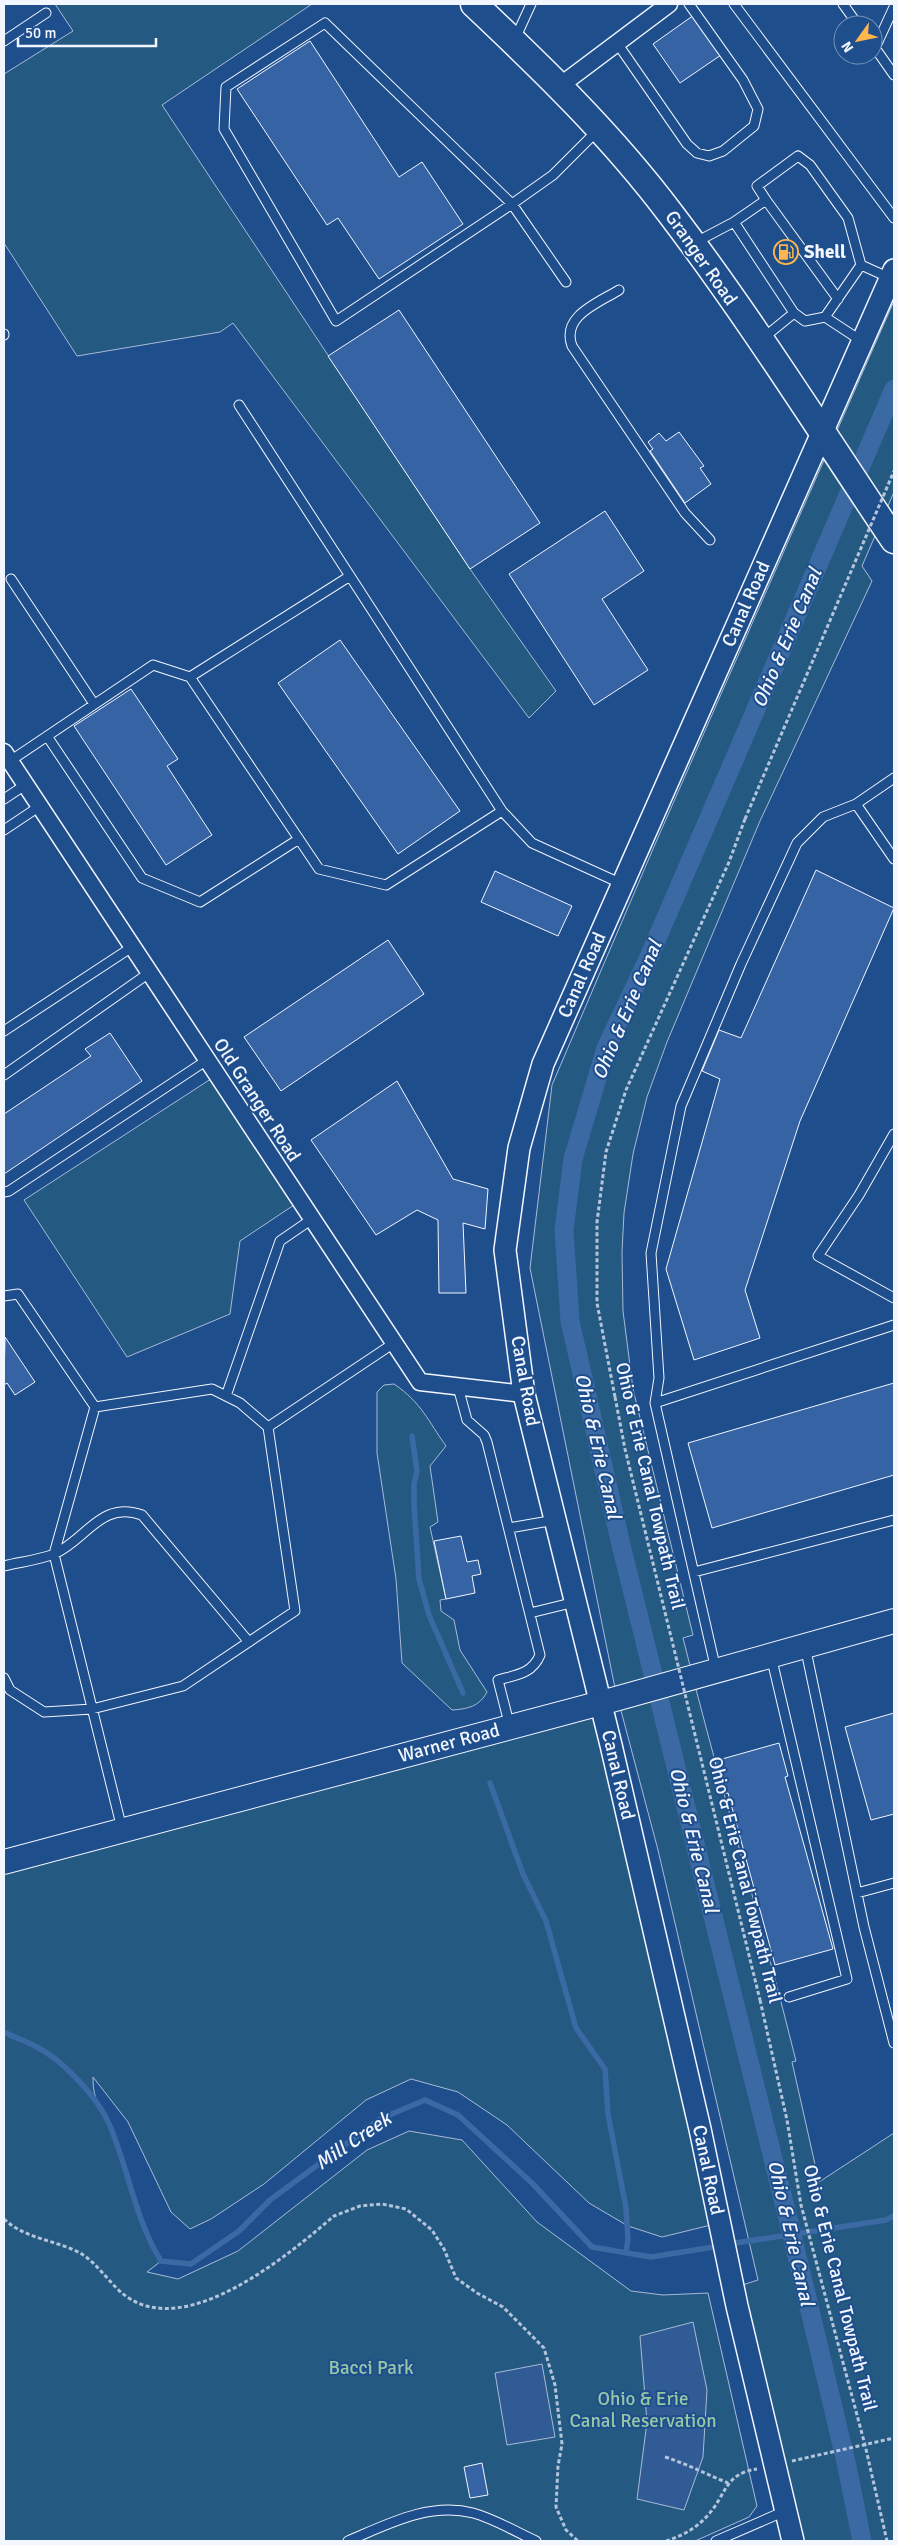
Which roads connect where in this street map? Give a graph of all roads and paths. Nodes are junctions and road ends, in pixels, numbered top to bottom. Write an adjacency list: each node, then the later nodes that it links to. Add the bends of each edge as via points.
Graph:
1 (474, 4): 12 (main road, Granger Road)
2 (531, 4): 12 (lane)
3 (669, 4): 13 (street)
4 (689, 4): 13 (lane, via 744,80 758,109 754,126 724,151 709,156 697,153 687,144)
5 (734, 4): 20 (lane)
6 (843, 4): 9 (lane)
7 (894, 7): 10 (lane)
8 (46, 13): 11 (lane)
9 (851, 15)
10 (883, 28)
11 (4, 41)
12 (514, 42): 16 (main road, Granger Road)
13 (617, 43): 16 (street)
14 (883, 59): 15 (lane)
15 (894, 75)
16 (561, 85): 17 (main road, Granger Road)
17 (599, 129): 19 (lane, via 553,175); 22 (main road, Granger Road, via 670,212)
18 (766, 200): 21 (lane); 23 (lane, via 757,186 798,156 810,165 848,218); 27 (lane)
19 (512, 204): 19 (lane, via 325,23 226,87 224,129 336,321); 25 (lane)
20 (894, 218)
21 (734, 222): 22 (lane); 28 (lane)
22 (692, 244): 30 (main road, Granger Road)
23 (860, 266): 24 (lane); 27 (lane)
24 (892, 274): 31 (street, Canal Road)
25 (566, 282)
26 (619, 290): 35 (lane, via 576,317 569,331 572,346 685,513)
27 (838, 299): 29 (lane)
28 (794, 313): 29 (lane, via 804,321); 30 (lane)
29 (825, 317): 31 (lane)
30 (760, 341): 33 (main road, Granger Road)
31 (863, 342): 33 (street, Canal Road)
32 (239, 405): 37 (lane)
33 (823, 432): 36 (main road, Granger Road); 52 (street, Canal Road)
34 (894, 471): 96 (path, Ohio & Erie Canal Towpath Trail, bridge, via 729,862 626,1090 606,1152 597,1222 597,1304 614,1397 760,2000 815,2264)
35 (710, 540)
36 (894, 540)
37 (350, 576): 39 (lane); 48 (lane)
38 (11, 579): 40 (lane)
39 (190, 677): 40 (lane, via 153,665); 50 (lane)
40 (94, 704): 41 (lane)
41 (47, 736): 42 (lane); 50 (lane, via 142,878 200,902)
42 (7, 756): 44 (street, Old Granger Road)
43 (894, 778): 46 (lane)
44 (25, 785): 45 (lane); 47 (street, Old Granger Road)
45 (4, 799)
46 (856, 804): 51 (lane); 68 (lane, via 824,817 797,843 681,1106 651,1253 659,1378)
47 (40, 806): 49 (lane); 53 (street, Old Granger Road)
48 (502, 812): 50 (lane, via 386,886 319,869); 52 (lane, via 532,843)
49 (4, 830)
50 (299, 839)
51 (894, 859)
52 (622, 884): 66 (street, Canal Road, via 543,1064 519,1148 506,1250)
53 (132, 947): 54 (street, Old Granger Road); 55 (lane)
54 (149, 973): 56 (street, Old Granger Road); 57 (lane)
55 (4, 1031)
56 (207, 1060): 59 (lane); 60 (street, Old Granger Road)
57 (4, 1075)
58 (894, 1134): 62 (lane, via 859,1195 818,1256)
59 (4, 1192)
60 (312, 1219): 64 (street, Old Granger Road); 67 (lane, via 280,1241)
61 (4, 1296): 69 (lane, via 18,1294)
62 (894, 1298)
63 (894, 1325): 68 (lane)
64 (394, 1343): 65 (street, Old Granger Road, via 420,1382); 70 (lane)
65 (458, 1387): 66 (street, Old Granger Road); 73 (lane, via 467,1420 487,1442)
66 (524, 1394): 71 (street, Canal Road)
67 (226, 1396): 69 (lane, via 212,1390); 70 (lane)
68 (655, 1403): 76 (lane)
69 (94, 1408): 74 (lane)
70 (268, 1426): 80 (lane, via 295,1611)
71 (555, 1520): 73 (lane); 77 (street, Canal Road)
72 (894, 1520): 76 (lane)
73 (509, 1528): 78 (lane)
74 (54, 1554): 75 (lane); 80 (lane, via 112,1512 130,1510 142,1515); 86 (lane)
75 (4, 1566)
76 (694, 1572): 83 (lane)
77 (576, 1602): 78 (lane); 85 (street, Canal Road)
78 (530, 1613): 87 (lane, via 540,1655 536,1664 530,1671 498,1680)
79 (894, 1621): 81 (main road, Warner Road)
80 (249, 1642): 86 (lane, via 183,1686)
81 (805, 1646): 82 (main road, Warner Road); 91 (lane)
82 (771, 1655): 83 (main road, Warner Road); 92 (lane, via 847,1979)
83 (716, 1670): 85 (main road, Warner Road)
84 (4, 1678): 86 (lane, via 10,1690 44,1712)
85 (609, 1700): 87 (main road, Warner Road); 101 (street, Canal Road, via 714,2202)
86 (92, 1710): 88 (lane)
87 (510, 1727): 88 (main road, Warner Road)
88 (122, 1830): 89 (main road, Warner Road)
89 (4, 1862)
90 (894, 1883): 91 (lane)
91 (857, 1893): 93 (lane)
92 (789, 1997)
93 (894, 2043)
94 (4, 2219): 104 (path, via 33,2236 79,2253 96,2265 127,2297 159,2309 175,2309 207,2301 250,2280 334,2216 382,2204 406,2209 432,2230 456,2278 503,2307 544,2348 554,2385 562,2444 556,2507 566,2530)
95 (894, 2438): 96 (path)
96 (863, 2446): 98 (path); 108 (path, Ohio & Erie Canal Towpath Trail)
97 (665, 2457): 100 (path, via 694,2466)
98 (791, 2461)
99 (758, 2469): 100 (path, via 735,2476)
100 (728, 2483): 105 (path, via 701,2523)
101 (786, 2511): 106 (lane); 107 (street, Canal Road)
102 (348, 2541): 103 (lane, via 398,2520 440,2509 476,2514)
103 (536, 2541)
104 (578, 2541)
105 (666, 2541)
106 (716, 2541)
107 (793, 2541)
108 (887, 2541)

